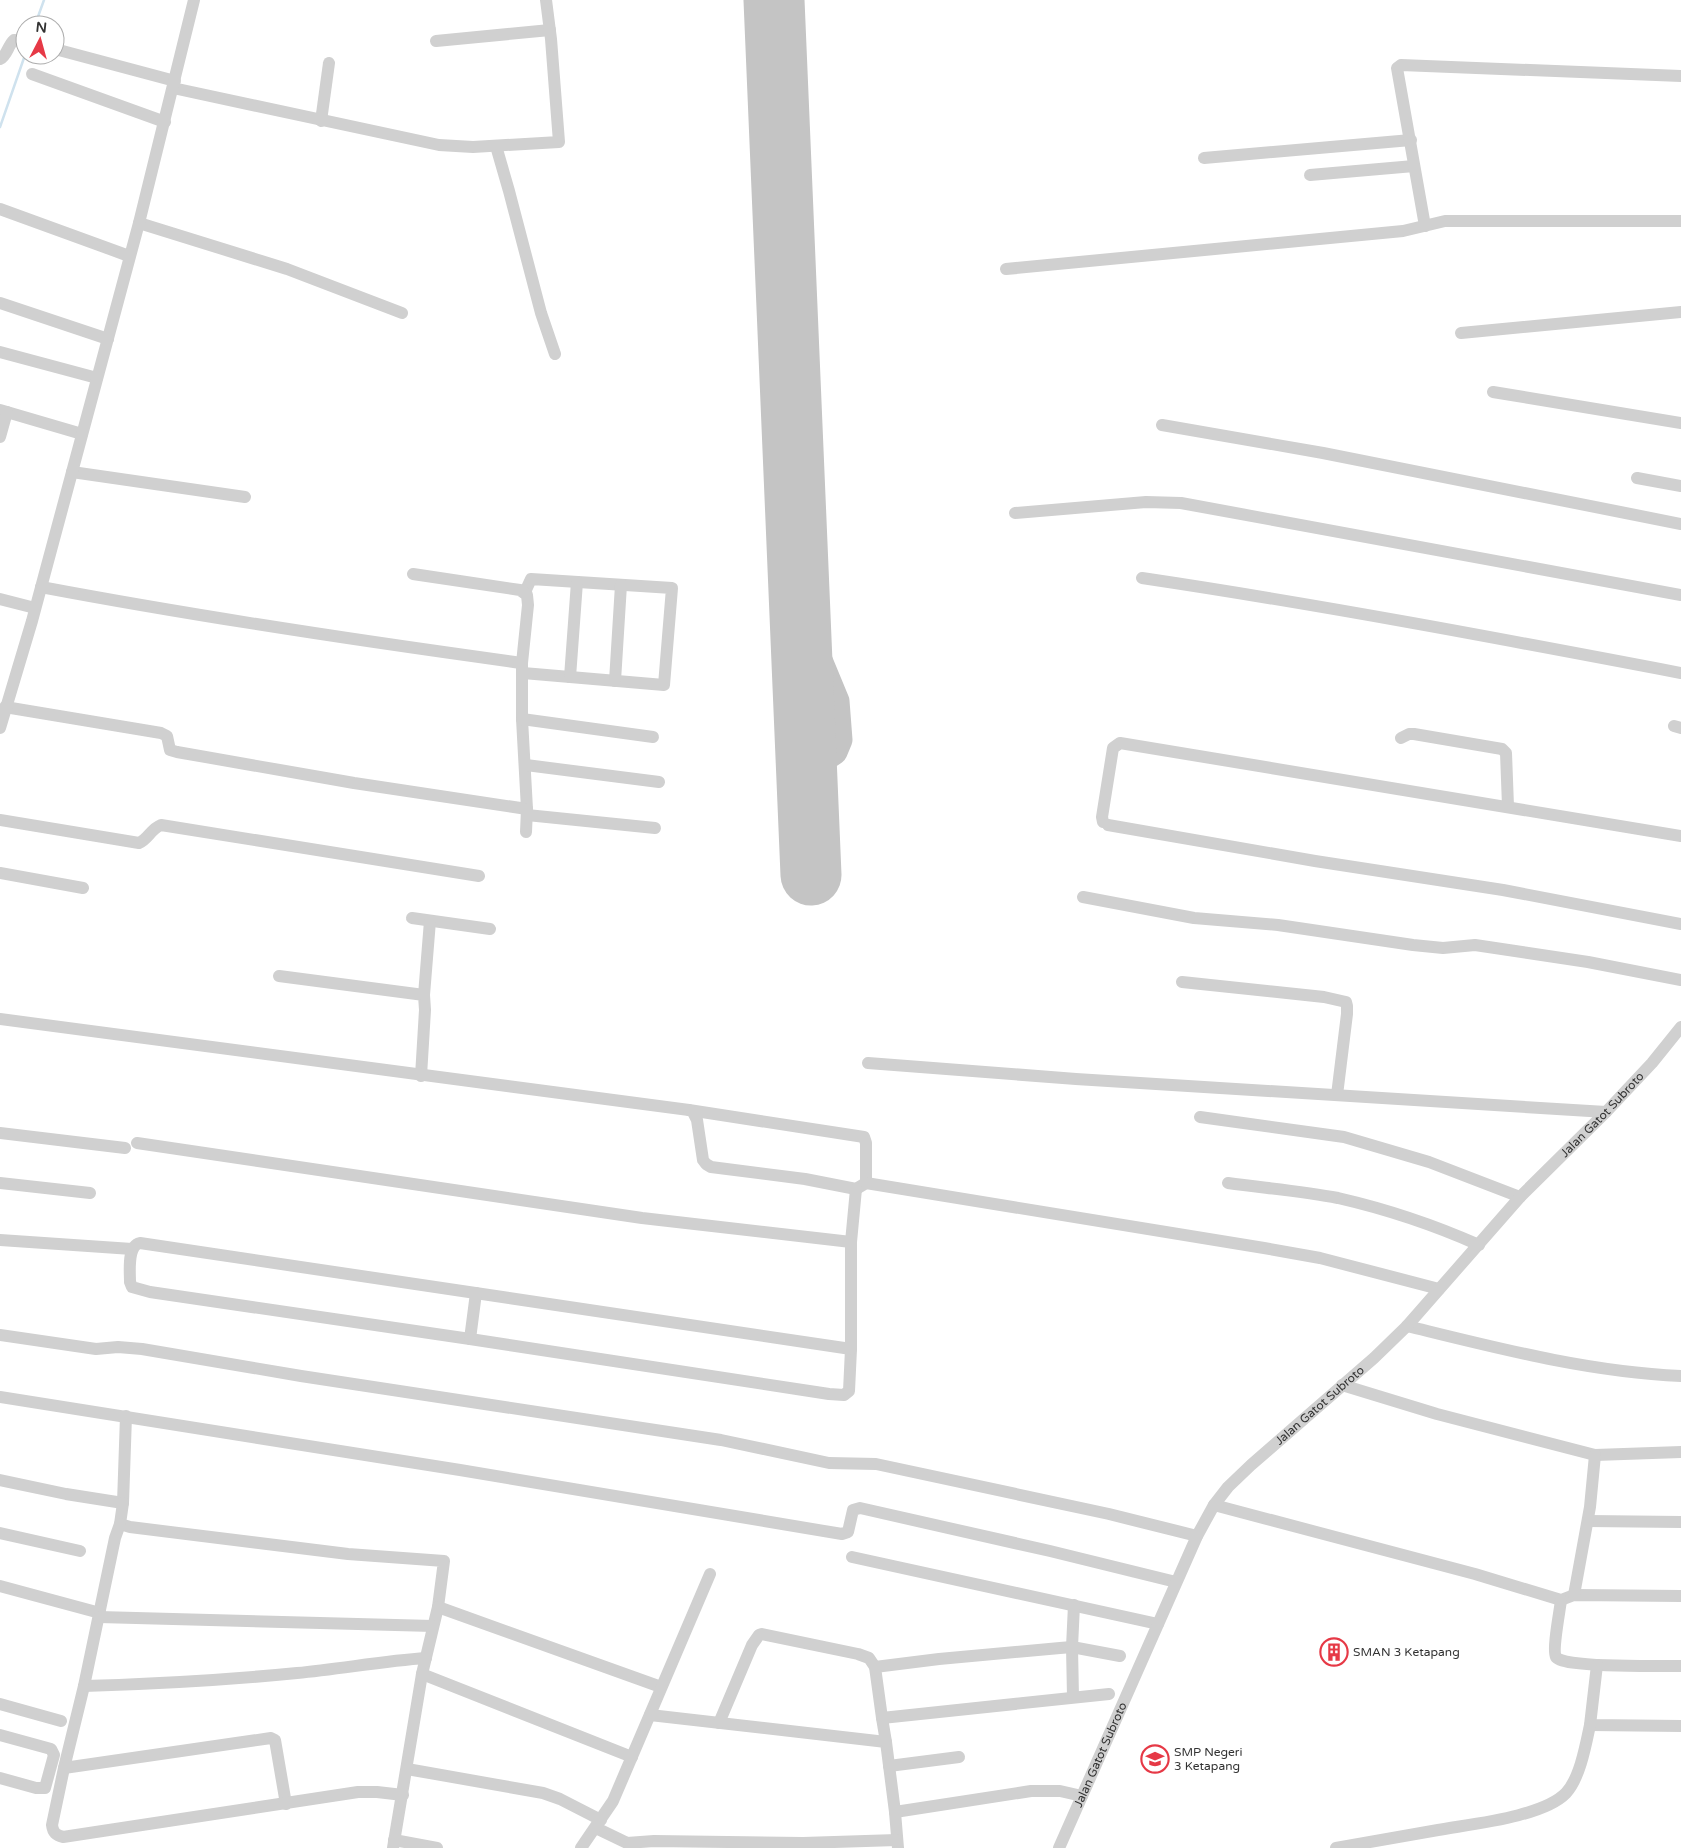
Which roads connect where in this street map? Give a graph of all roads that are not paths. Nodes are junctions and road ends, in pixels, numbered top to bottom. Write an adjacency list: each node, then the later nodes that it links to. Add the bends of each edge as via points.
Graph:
1 (194, 0): 11 (street)
2 (546, 0): 3 (street)
3 (550, 30): 5 (street); 15 (street, via 559,142)
4 (15, 40): 7 (street)
5 (436, 41)
6 (65, 52): 11 (street)
7 (0, 59)
8 (329, 63): 12 (street)
9 (32, 74): 13 (street)
10 (1681, 76): 14 (street, via 1401,65 1396,68)
11 (174, 84): 12 (street); 13 (street)
12 (321, 121): 15 (street, via 439,145)
13 (165, 122): 21 (street)
14 (1411, 140): 16 (street); 17 (street)
15 (496, 146): 31 (street)
16 (1204, 158)
17 (1414, 166): 18 (street); 22 (street)
18 (1310, 176)
19 (0, 209): 23 (street)
20 (1681, 221): 22 (street, via 1466,221)
21 (139, 223): 23 (street); 27 (street, via 287,269)
22 (1425, 226): 24 (street, via 1403,231)
23 (129, 256): 29 (street)
24 (1006, 270)
25 (0, 303): 29 (street)
26 (1681, 312): 28 (street)
27 (402, 313)
28 (1461, 333)
29 (108, 339): 32 (street)
30 (0, 352): 32 (street)
31 (555, 354)
32 (98, 378): 37 (street)
33 (1493, 392): 35 (street)
34 (3, 411): 37 (street); 38 (street)
35 (1681, 423)
36 (1162, 425): 44 (street, via 1323,453)
37 (82, 434): 39 (street)
38 (0, 437)
39 (72, 472): 42 (street); 49 (street)
40 (1637, 478): 41 (street)
41 (1681, 486)
42 (245, 497)
43 (1015, 514): 51 (street, via 1146,502 1181,503)
44 (1681, 524)
45 (413, 574): 50 (street)
46 (1142, 578): 55 (street)
47 (577, 582): 48 (street); 50 (street, via 531,579); 56 (street)
48 (621, 585): 57 (street); 57 (street, via 672,588 664,685)
49 (41, 587): 53 (street); 54 (street)
50 (525, 592): 54 (street, via 528,605)
51 (1681, 595)
52 (0, 599): 53 (street)
53 (35, 608): 58 (street)
54 (523, 668): 56 (street); 59 (street)
55 (1681, 674)
56 (570, 677): 57 (street)
57 (616, 681)
58 (5, 707): 60 (street); 66 (street, via 161,733 167,736 170,750 177,752)
59 (522, 719): 61 (street); 63 (street)
60 (0, 724)
61 (653, 737)
62 (1401, 738): 65 (street, via 1414,734 1502,749 1506,753)
63 (526, 766): 64 (street); 66 (street)
64 (658, 782)
65 (1508, 806): 70 (street); 77 (street, via 1120,743 1113,748 1102,817 1106,824 1503,890)
66 (527, 812): 68 (street); 69 (street)
67 (0, 820): 72 (street, via 139,843 161,825)
68 (655, 828)
69 (526, 832)
70 (1681, 836)
71 (0, 873): 73 (street)
72 (479, 876)
73 (83, 888)
74 (1083, 897): 80 (street, via 1194,918 1278,925 1413,945 1443,948 1475,945)
75 (412, 918): 76 (street)
76 (430, 921): 78 (street); 82 (street)
77 (1681, 924)
78 (490, 929)
79 (279, 976): 82 (street)
80 (1681, 980)
81 (1182, 982): 87 (street, via 1346,1002)
82 (424, 995): 86 (street)
83 (0, 1019): 86 (street)
84 (1681, 1027): 89 (street, Jalan Gatot Subroto)
85 (868, 1063): 87 (street)
86 (421, 1076): 88 (street)
87 (1337, 1095): 89 (street)
88 (689, 1110): 94 (street, via 694,1112 697,1120 703,1160 711,1167); 94 (street, via 864,1137)
89 (1606, 1112): 96 (street, Jalan Gatot Subroto)
90 (1200, 1117): 96 (street, via 1344,1137 1429,1162)
91 (0, 1133): 98 (street, via 131,1146 642,1218)
92 (0, 1183): 95 (street)
93 (1228, 1183): 99 (street, via 1364,1205 1415,1220)
94 (861, 1186): 98 (street); 101 (street, via 1292,1253)
95 (90, 1193)
96 (1520, 1197): 99 (street, Jalan Gatot Subroto)
97 (0, 1240): 100 (street)
98 (851, 1242): 106 (street)
99 (1479, 1245): 101 (street, Jalan Gatot Subroto)
100 (132, 1248): 102 (street, via 136,1244 149,1243); 105 (street, via 130,1282 139,1289)
101 (1439, 1289): 103 (street, Jalan Gatot Subroto)
102 (476, 1293): 105 (street); 106 (street)
103 (1407, 1326): 107 (street, via 1553,1360 1620,1372); 108 (street, Jalan Gatot Subroto)
104 (0, 1335): 120 (street, via 96,1349 142,1349 721,1440 828,1463 876,1464)
105 (470, 1338): 106 (street, via 838,1395 847,1394 849,1390)
106 (852, 1349)
107 (1681, 1376)
108 (1342, 1386): 112 (street); 115 (street, Jalan Gatot Subroto, via 1251,1465)
109 (0, 1397): 110 (street)
110 (126, 1416): 114 (street); 124 (street, via 842,1534 848,1532 853,1510 860,1508)
111 (1681, 1452): 112 (street)
112 (1595, 1455): 116 (street)
113 (0, 1480): 114 (street)
114 (123, 1503): 118 (street)
115 (1214, 1505): 120 (street, Jalan Gatot Subroto); 128 (street, via 1484,1576)
116 (1588, 1521): 117 (street); 126 (street)
117 (1681, 1522)
118 (120, 1524): 130 (street, via 348,1554 444,1561); 131 (street)
119 (0, 1533): 121 (street)
120 (1197, 1536): 124 (street, Jalan Gatot Subroto)
121 (80, 1551)
122 (852, 1557): 129 (street)
123 (710, 1574): 142 (street)
124 (1176, 1582): 132 (street, Jalan Gatot Subroto)
125 (0, 1586): 131 (street)
126 (1574, 1595): 127 (street); 128 (street)
127 (1681, 1596)
128 (1561, 1600): 137 (street, via 1555,1656 1563,1662)
129 (1074, 1605): 132 (street); 134 (street)
130 (438, 1607): 133 (street); 142 (street)
131 (99, 1615): 133 (street); 141 (street)
132 (1158, 1624): 136 (street, Jalan Gatot Subroto)
133 (433, 1626): 135 (street)
134 (1072, 1647): 136 (street); 139 (street); 144 (street)
135 (426, 1658): 140 (street); 141 (street, via 299,1673)
136 (1141, 1663): 143 (street, Jalan Gatot Subroto)
137 (1597, 1665): 138 (street); 150 (street)
138 (1681, 1666)
139 (875, 1667): 147 (street); 149 (street, via 865,1656 759,1635)
140 (422, 1674): 155 (street); 158 (street)
141 (84, 1686): 157 (street)
142 (661, 1687): 146 (street)
143 (1117, 1694): 144 (street); 161 (street, Jalan Gatot Subroto)
144 (1074, 1697): 147 (street)
145 (0, 1704): 148 (street)
146 (650, 1715): 149 (street); 155 (street)
147 (882, 1718): 153 (street)
148 (61, 1722)
149 (719, 1723): 153 (street)
150 (1590, 1725): 151 (street); 170 (street, via 1571,1785 1554,1802 1505,1817)
151 (1681, 1726)
152 (0, 1736): 159 (street, via 48,1748 54,1755 45,1788)
153 (886, 1742): 156 (street)
154 (959, 1756): 156 (street)
155 (632, 1757): 164 (street, via 613,1801)
156 (889, 1766): 163 (street)
157 (64, 1768): 162 (street, via 271,1738 275,1740 278,1752); 162 (street, via 52,1825 57,1836 63,1837)
158 (407, 1769): 160 (street); 164 (street, via 543,1793 560,1799)
159 (0, 1778)
160 (403, 1794): 162 (street, via 358,1792); 165 (street)
161 (1082, 1796): 163 (street, via 1060,1791 1031,1791); 169 (street, Jalan Gatot Subroto)
162 (286, 1804)
163 (896, 1812): 166 (street)
164 (598, 1824): 166 (street, via 627,1843); 168 (street)
165 (394, 1844): 167 (street)
166 (898, 1844)
167 (437, 1848)
168 (580, 1848)
169 (1059, 1848)
170 (1336, 1848)

